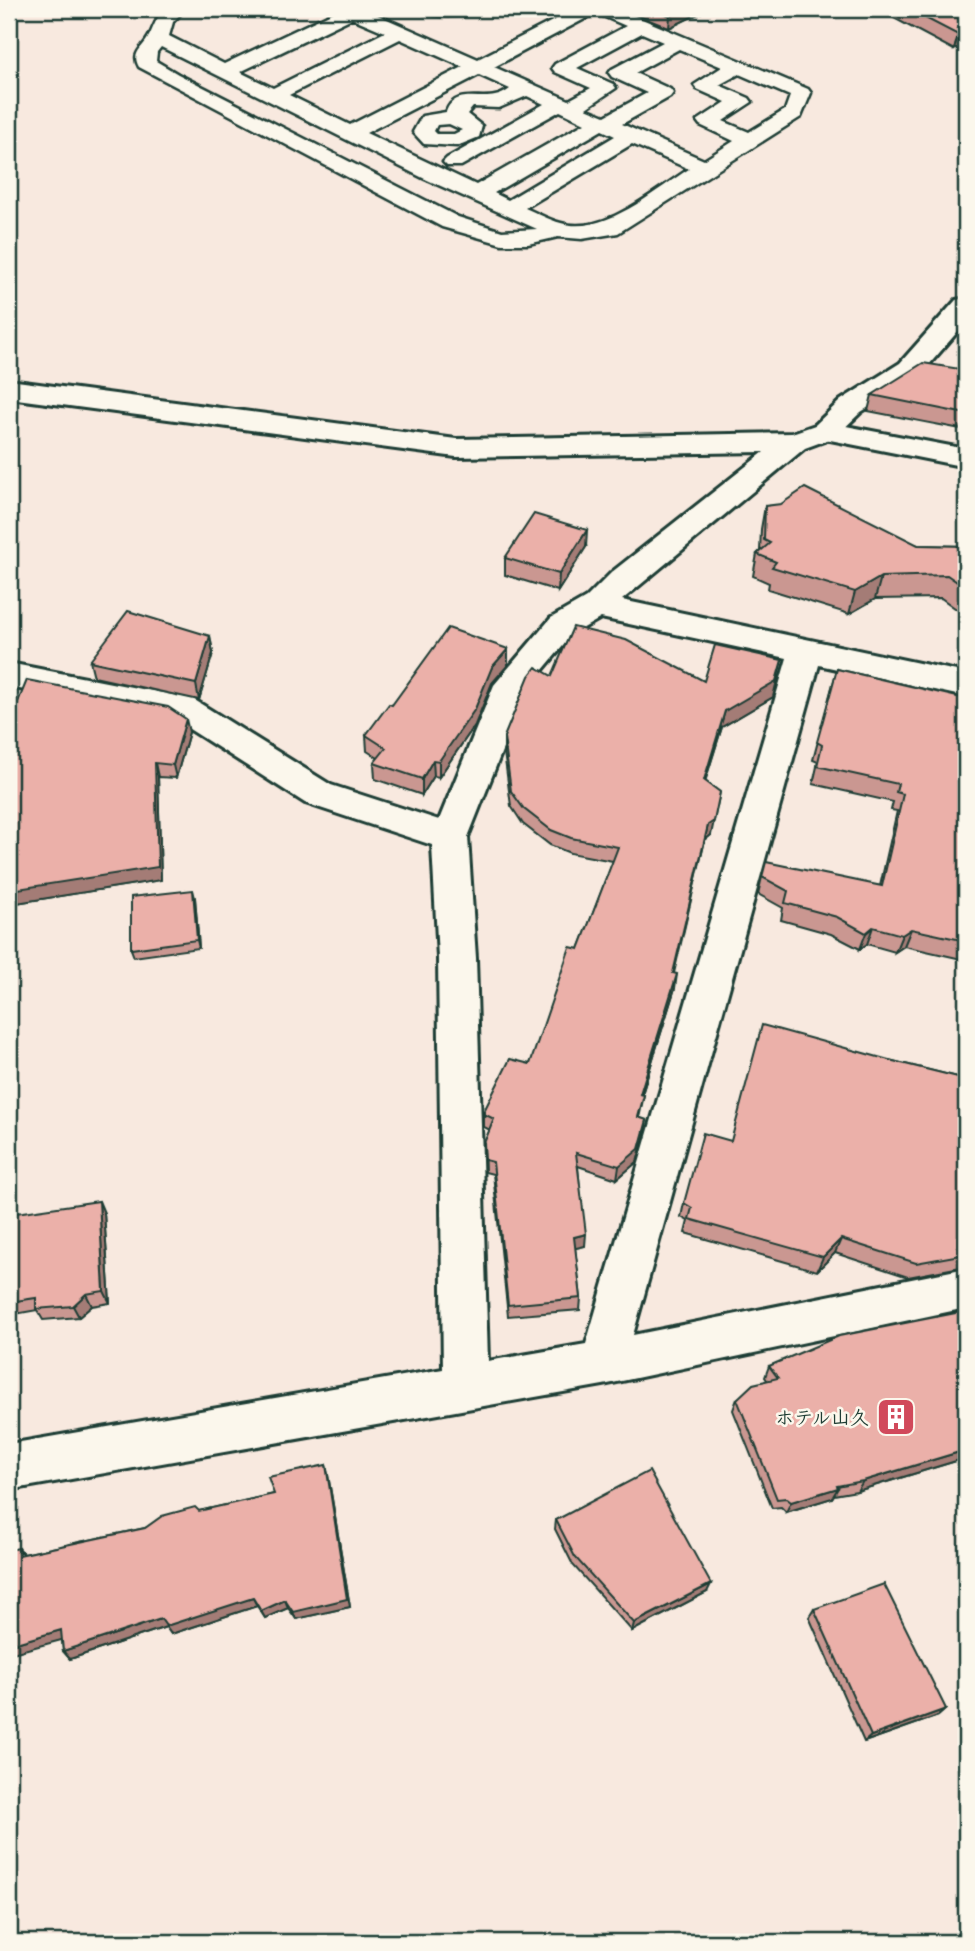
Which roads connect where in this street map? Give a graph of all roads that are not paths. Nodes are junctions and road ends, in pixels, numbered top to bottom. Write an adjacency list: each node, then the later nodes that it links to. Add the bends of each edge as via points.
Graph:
1 (176, 9): 9 (lane, via 164,17)
2 (431, 9): 3 (lane)
3 (463, 9)
4 (590, 9): 12 (lane)
5 (602, 9): 7 (lane)
6 (351, 10): 8 (lane); 13 (lane)
7 (642, 25): 10 (lane); 16 (lane, via 562,68 606,88)
8 (400, 32): 12 (lane); 15 (lane)
9 (159, 38): 13 (lane); 30 (lane, via 146,51 146,62 171,78 450,222 494,238 523,239)
10 (679, 41): 11 (lane); 18 (lane, via 618,73 663,93)
11 (738, 66): 22 (lane, via 801,93 794,113); 22 (lane, via 704,85 742,102 707,121)
12 (478, 67): 14 (lane); 17 (lane)
13 (225, 71): 15 (lane)
14 (525, 89): 16 (lane); 17 (lane, via 498,103 503,117 486,123 429,120)
15 (274, 95): 19 (lane)
16 (564, 106): 18 (lane); 21 (lane)
17 (401, 107): 19 (lane)
18 (603, 124): 20 (lane); 23 (lane)
19 (351, 133): 26 (lane)
20 (630, 136): 24 (lane); 25 (lane)
21 (515, 138): 23 (lane); 26 (lane)
22 (749, 140): 24 (lane)
23 (537, 148): 28 (lane)
24 (703, 169): 30 (lane, via 610,228)
25 (572, 170): 27 (lane); 29 (lane)
26 (433, 174): 28 (lane)
27 (595, 180)
28 (477, 194): 29 (lane)
29 (509, 208): 30 (lane)
30 (557, 230)
31 (966, 306): 33 (street, via 910,369 851,406)
32 (9, 389): 34 (street, via 456,448)
33 (825, 431): 34 (street); 35 (street)
34 (795, 442): 36 (street)
35 (966, 458)
36 (597, 606): 37 (street); 40 (street, via 562,626 511,685)
37 (806, 652): 39 (street); 42 (street)
38 (9, 675): 40 (street, via 181,708 318,794)
39 (966, 685)
40 (450, 837): 43 (street)
41 (966, 1288): 42 (street)
42 (603, 1363): 43 (street)
43 (466, 1386): 44 (street)
44 (9, 1467)

